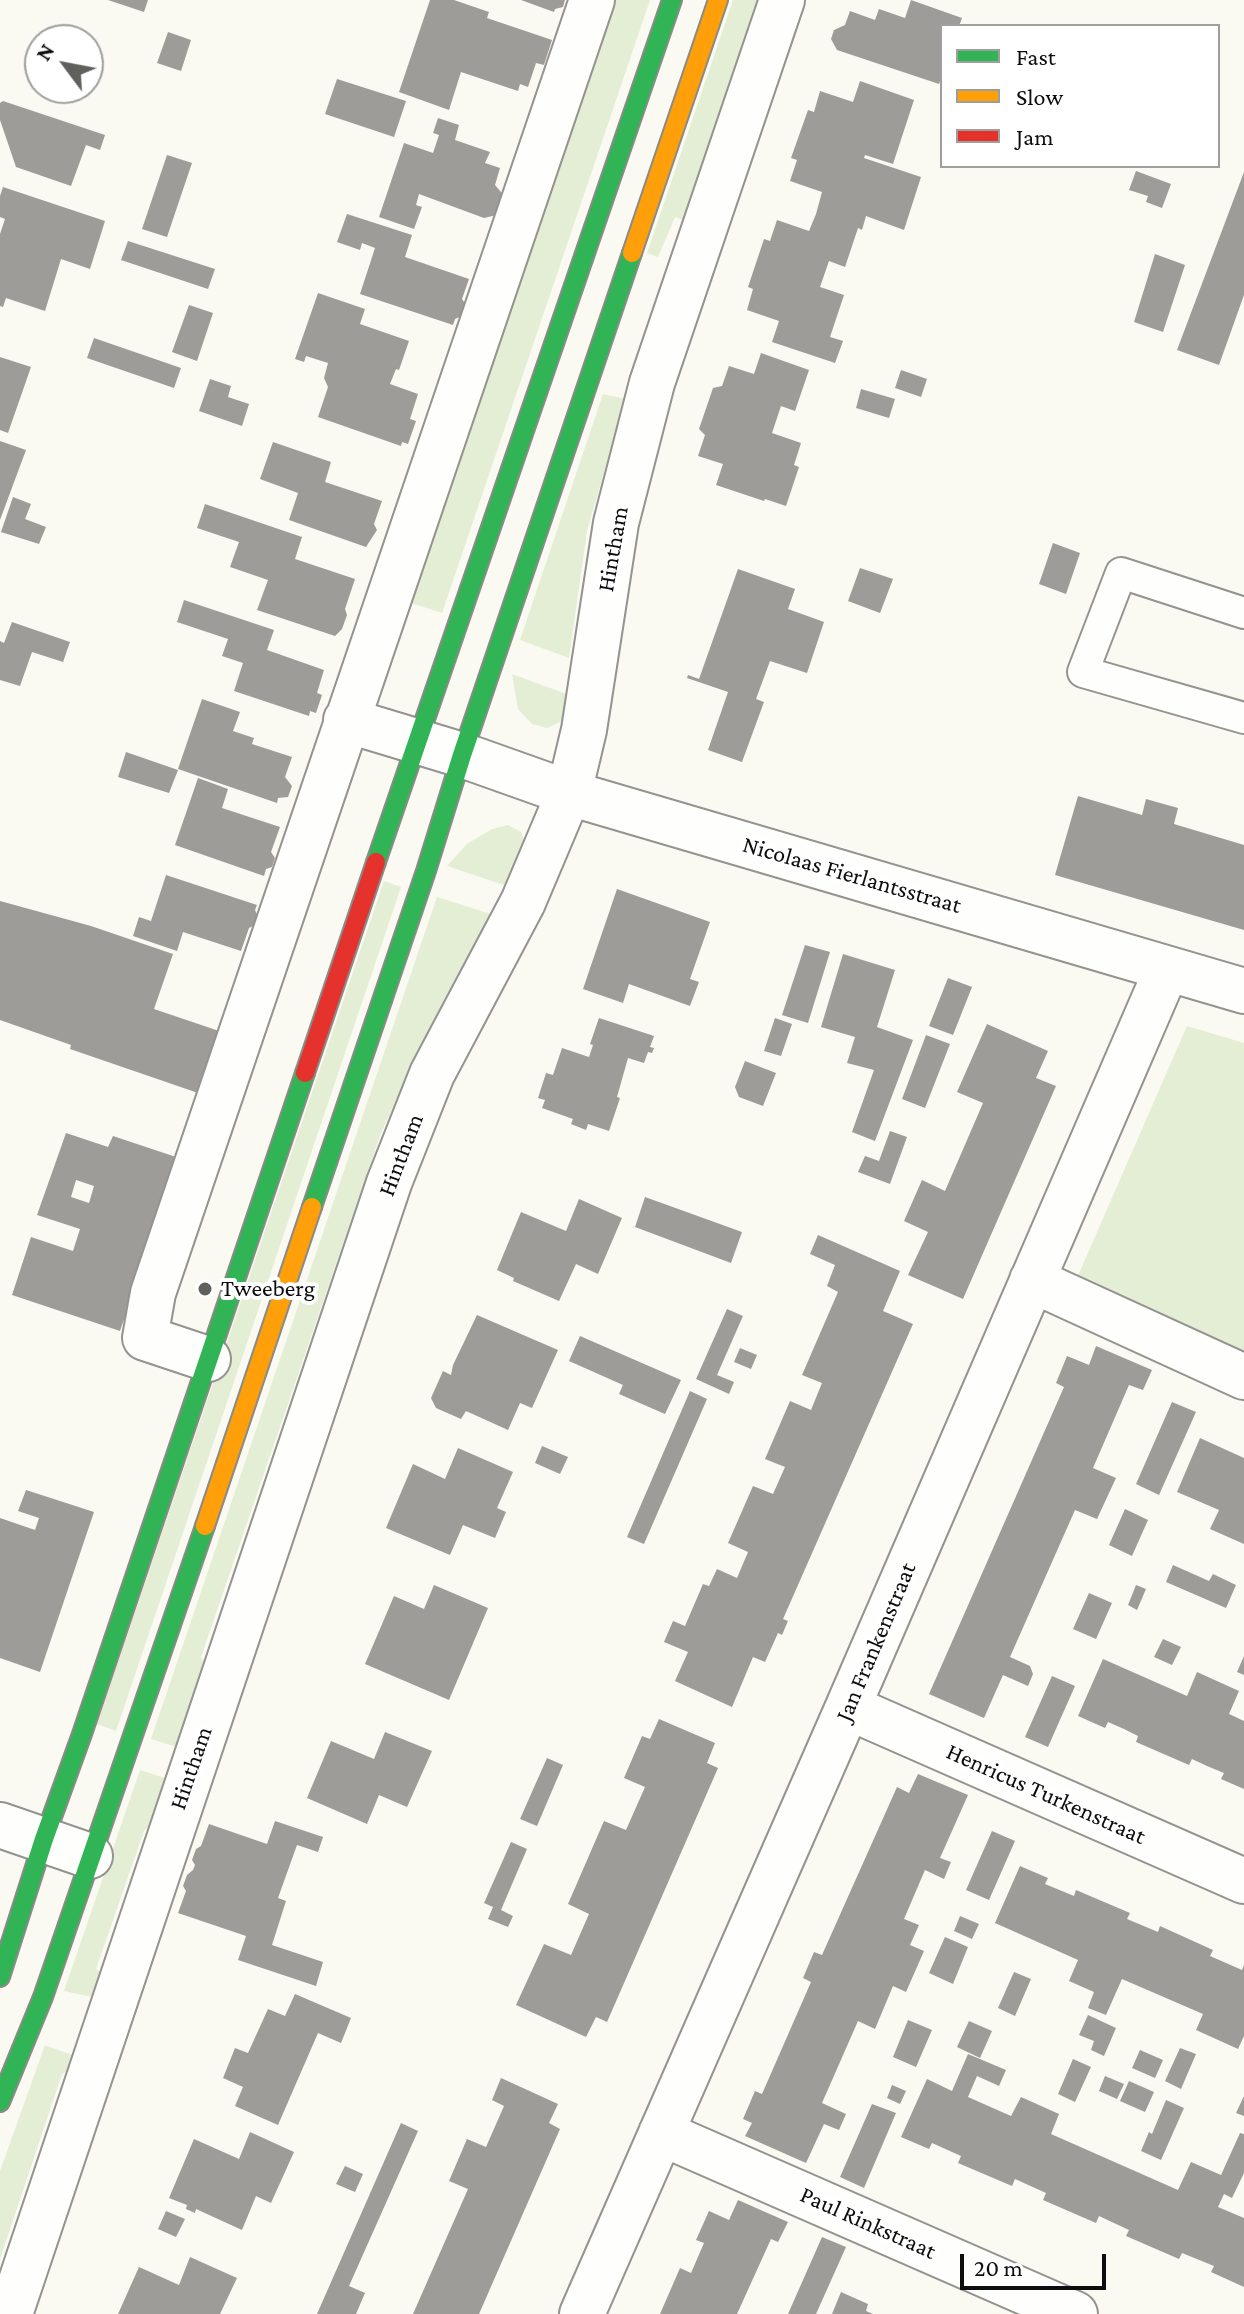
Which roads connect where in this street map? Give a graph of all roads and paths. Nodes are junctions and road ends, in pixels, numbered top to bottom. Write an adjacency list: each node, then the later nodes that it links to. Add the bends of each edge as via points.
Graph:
1 (592, 0): 7 (street)
2 (672, 0): 8 (street)
3 (718, 0): 9 (street)
4 (782, 0): 10 (street, Hintham, via 648,397 616,523)
5 (1244, 613): 6 (lane, via 1121,573 1083,672)
6 (1244, 718)
7 (346, 720): 8 (street); 14 (street, via 153,1293 145,1338)
8 (416, 742): 9 (street); 14 (street)
9 (462, 755): 10 (street, Nicolaas Fierlantsstraat); 19 (street)
10 (569, 793): 11 (street, Nicolaas Fierlantsstraat); 24 (street, Hintham, via 523,902 432,1074 389,1183)
11 (1167, 969): 12 (street, Nicolaas Fierlantsstraat); 13 (street, Jan Frankenstraat)
12 (1244, 991)
13 (1032, 1280): 15 (street); 16 (street, Jan Frankenstraat)
14 (208, 1359): 18 (street)
15 (1244, 1377)
16 (848, 1707): 20 (street, Henricus Turkenstraat); 23 (street, Jan Frankenstraat)
17 (0, 1825): 18 (street)
18 (44, 1839): 19 (street); 21 (street)
19 (90, 1856): 22 (street, via 43,1997)
20 (1244, 1881)
21 (0, 1977)
22 (0, 2102)
23 (661, 2133): 25 (street, Jan Frankenstraat); 26 (street, Paul Rinkstraat)
24 (10, 2314)
25 (582, 2314)
26 (1075, 2314)

